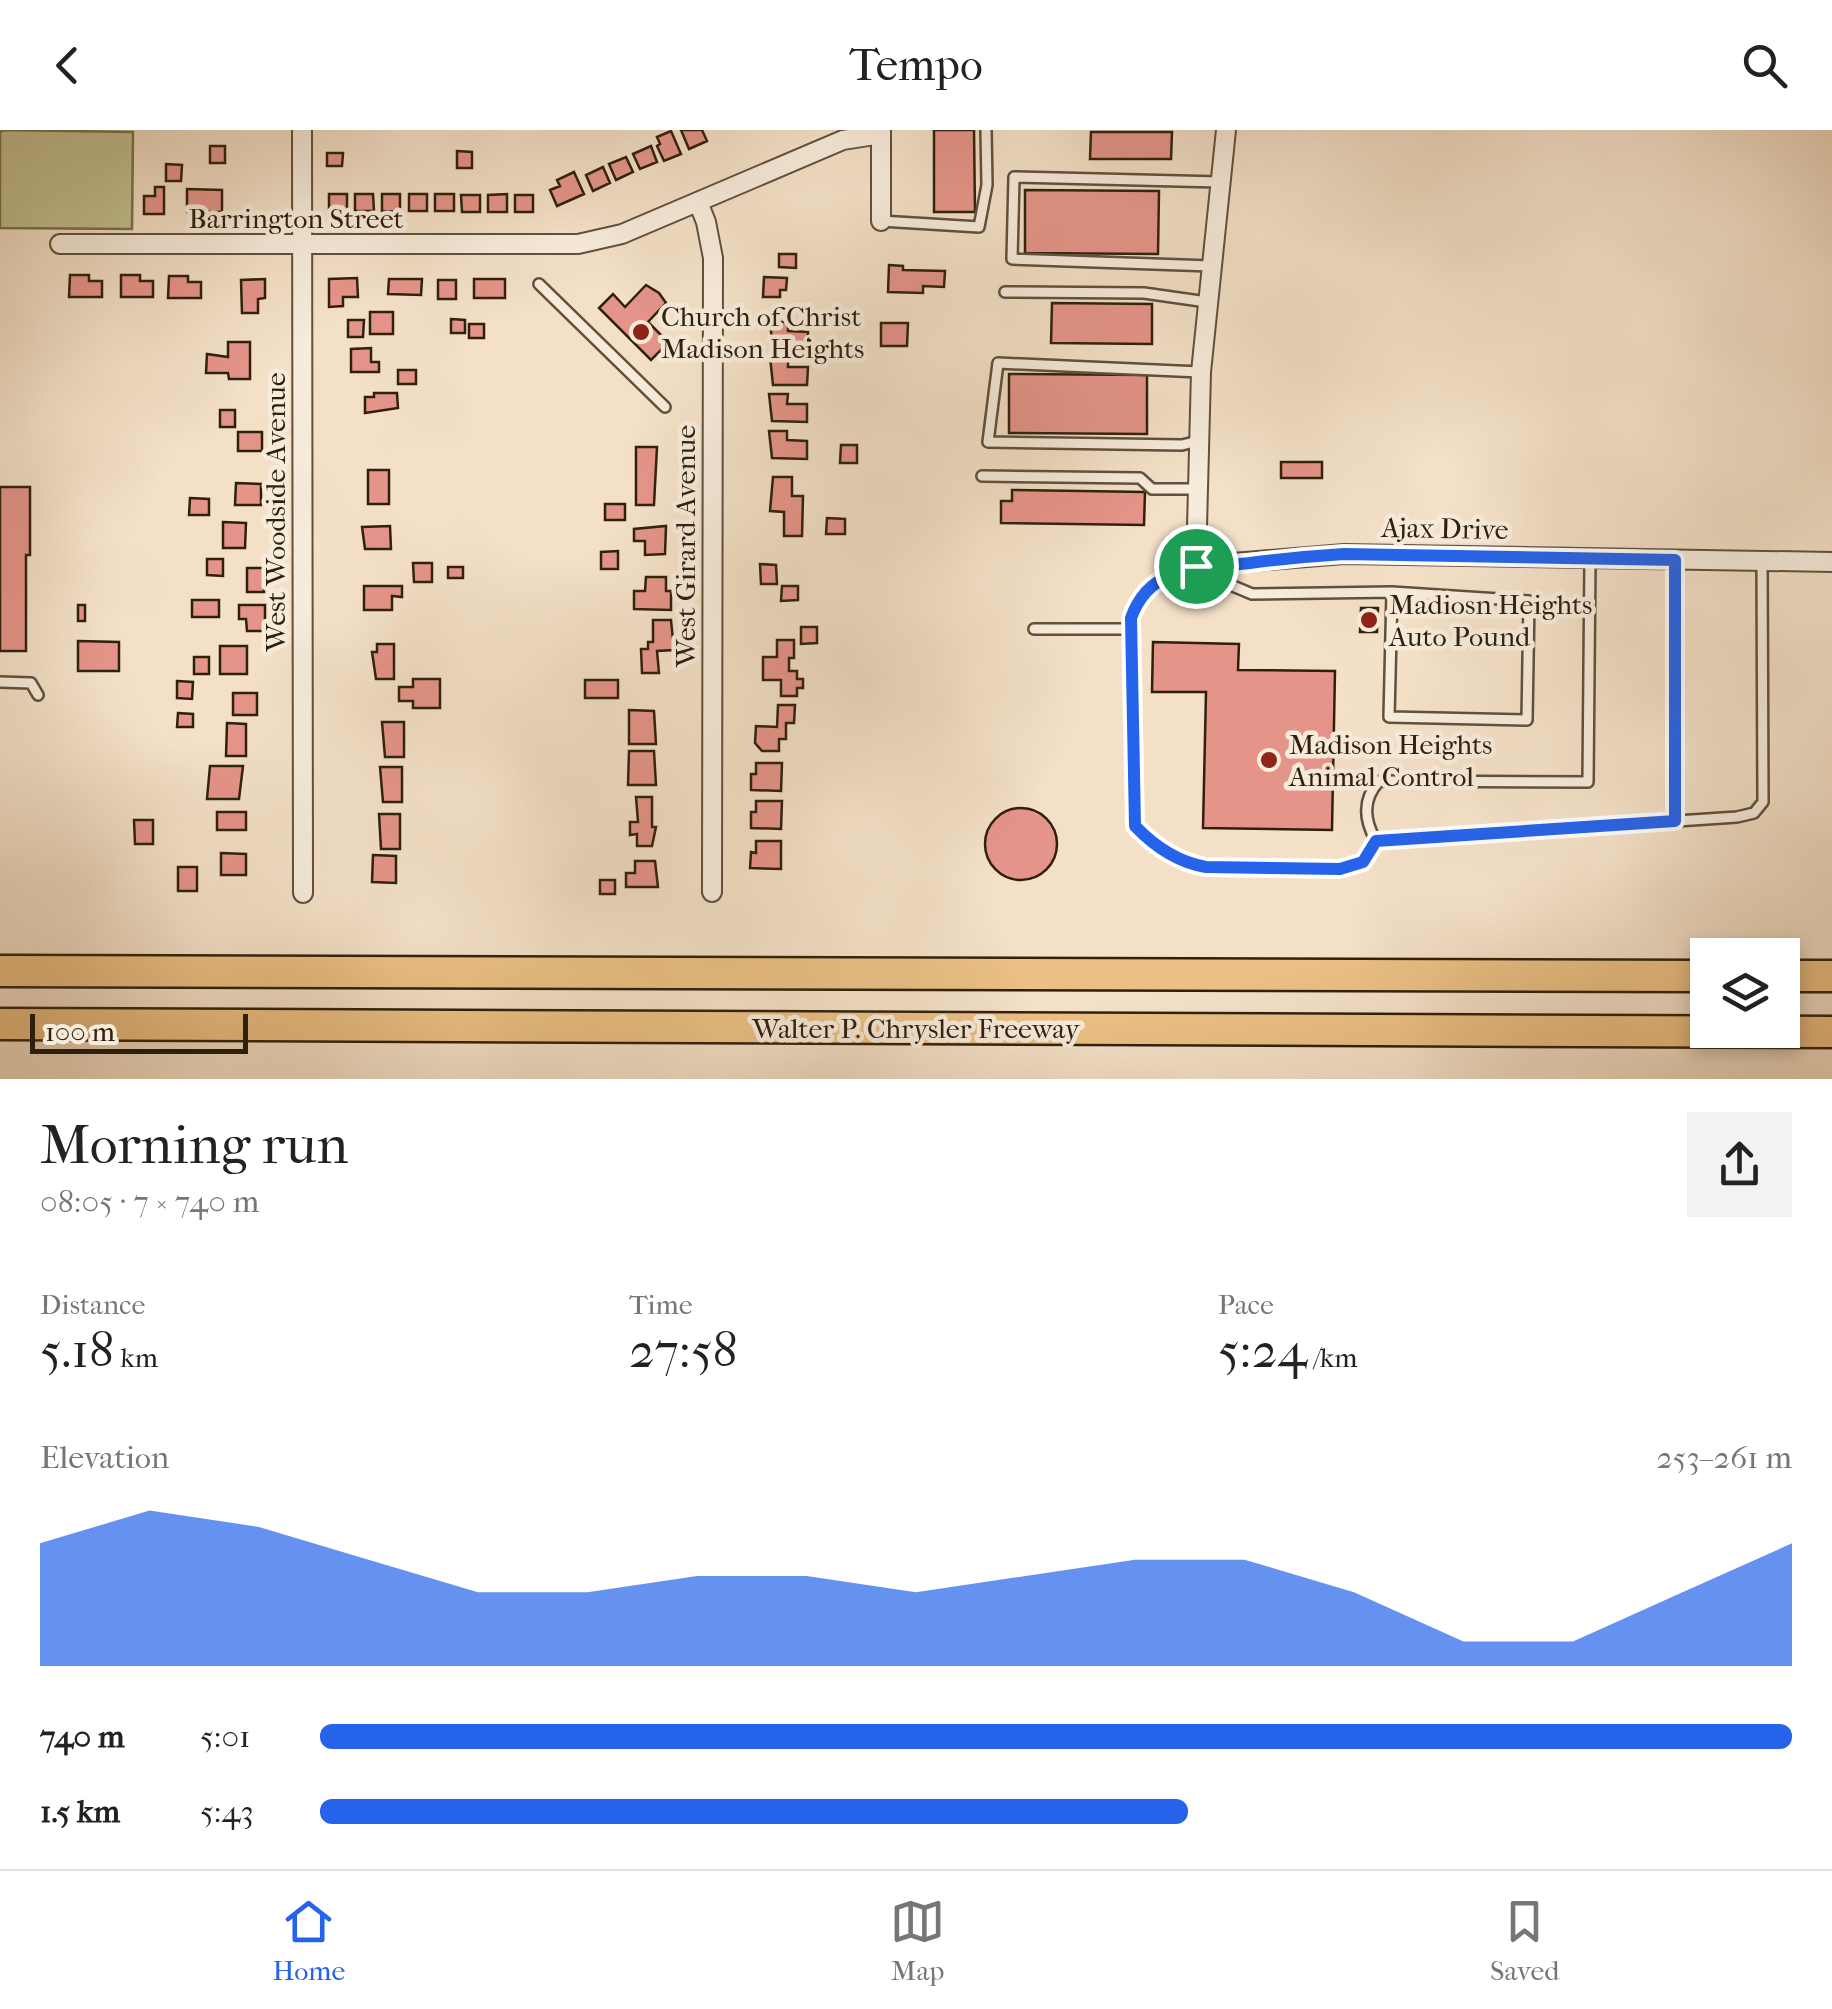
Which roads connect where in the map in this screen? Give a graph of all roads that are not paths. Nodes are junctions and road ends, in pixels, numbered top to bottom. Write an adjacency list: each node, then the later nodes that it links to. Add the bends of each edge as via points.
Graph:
1 (302, 130): 9 (street, West Woodside Avenue)
2 (986, 130): 7 (lane, via 979,227)
3 (1226, 130): 5 (street)
4 (881, 132): 6 (street, Barrington Street, via 843,140); 7 (street)
5 (1221, 182): 10 (street); 10 (lane, via 1014,177 1012,259)
6 (698, 202): 9 (street, Barrington Street, via 600,241); 31 (street, West Girard Avenue, via 713,258)
7 (882, 221)
8 (60, 244): 9 (street, Barrington Street)
9 (302, 246): 32 (street, West Woodside Avenue)
10 (1211, 266): 13 (street)
11 (539, 284): 15 (lane)
12 (1004, 292): 13 (lane, via 1144,292)
13 (1207, 302): 14 (street)
14 (1201, 372): 16 (street); 16 (lane, via 998,363 988,442)
15 (665, 407)
16 (1198, 441): 18 (street)
17 (982, 476): 18 (lane, via 1140,478 1152,489)
18 (1196, 489): 23 (street)
19 (1590, 558): 20 (street, Ajax Drive); 23 (street, Ajax Drive, via 1344,554); 30 (lane, via 1588,782 1379,781 1366,806)
20 (1675, 560): 21 (street, Ajax Drive); 29 (lane)
21 (1762, 562): 22 (street, Ajax Drive); 29 (lane, via 1763,802 1754,813)
22 (1832, 562)
23 (1205, 566): 24 (lane, via 1252,594); 26 (lane, via 1162,579 1141,598)
24 (1392, 592): 24 (lane, via 1389,717 1526,720 1528,601)
25 (1034, 629): 26 (lane)
26 (1131, 629): 30 (lane, via 1135,826 1147,839 1184,863 1206,867 1340,869 1363,862)
27 (0, 682): 28 (lane, via 31,683)
28 (38, 695)
29 (1675, 821): 30 (lane)
30 (1376, 841)
31 (712, 892)
32 (304, 893)
33 (0, 971): 34 (highway, Walter P. Chrysler Freeway)
34 (1690, 976)
35 (1800, 976): 36 (highway)
36 (1832, 976)
37 (0, 1024): 38 (highway, Walter P. Chrysler Freeway)
38 (1666, 1032): 39 (highway, Walter P. Chrysler Freeway); 40 (highway)
39 (1832, 1032)
40 (1832, 1053)

